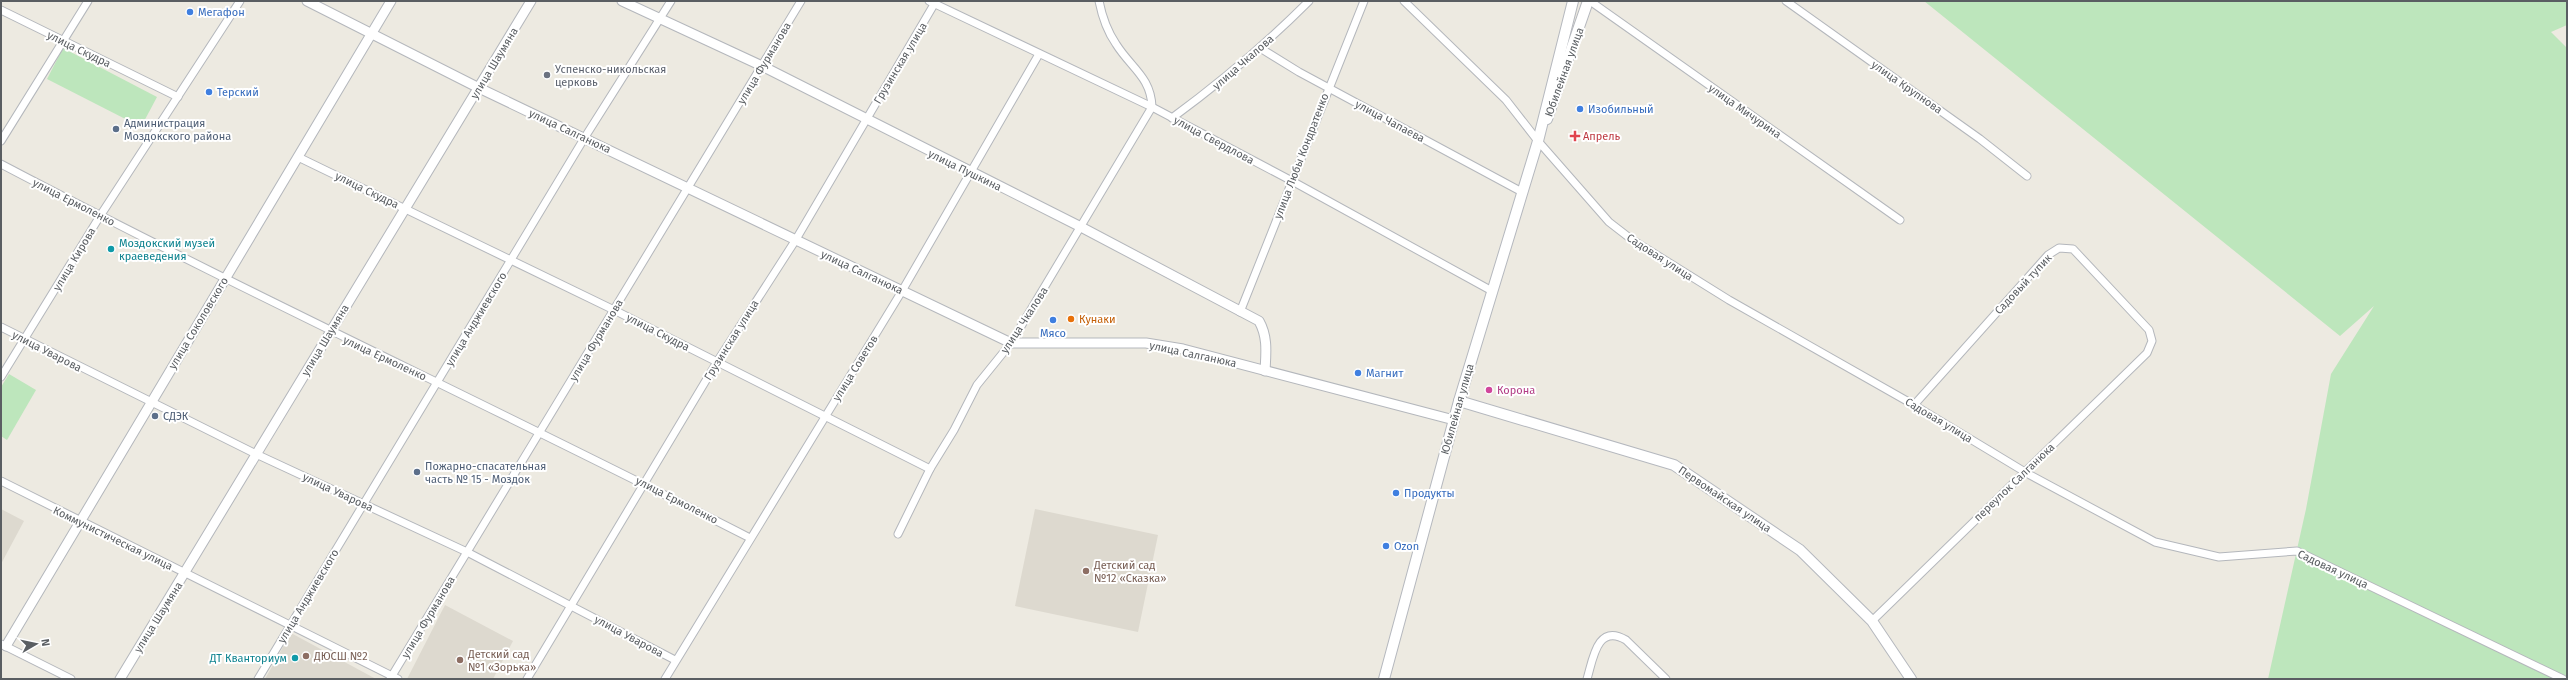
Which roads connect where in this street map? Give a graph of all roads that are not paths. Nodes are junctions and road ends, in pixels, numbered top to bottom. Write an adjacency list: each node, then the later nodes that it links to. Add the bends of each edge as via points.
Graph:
1 (88, 1): 20 (street)
2 (240, 1): 26 (street, улица Кирова)
3 (307, 1): 19 (street, улица Салганюка)
4 (391, 1): 19 (street, улица Соколовского)
5 (531, 1): 24 (street, улица Шаумяна)
6 (622, 1): 18 (street, улица Пушкина)
7 (671, 1): 18 (street, улица Анджиевского)
8 (801, 1): 23 (street, улица Фурманова)
9 (1099, 1): 27 (street, via 1107,28 1116,45 1148,84)
10 (1309, 1): 21 (street, улица Чкалова)
11 (1364, 1): 25 (street, улица Любы Кондратенко)
12 (1404, 1): 32 (street, Садовая улица, via 1506,100)
13 (1573, 1): 32 (main road, Юбилейная улица)
14 (1589, 1): 32 (main road, Юбилейная улица); 42 (street, улица Мичурина)
15 (1786, 1): 36 (street, улица Крупнова, via 1980,139)
16 (933, 2): 22 (street, улица Свердлова); 29 (street, Грузинская улица)
17 (1, 10): 20 (street, улица Скудра)
18 (660, 20): 23 (street, улица Пушкина, via 714,42); 30 (street, улица Анджиевского)
19 (371, 34): 24 (street, улица Салганюка); 33 (street, улица Соколовского)
20 (64, 42): 26 (street, улица Скудра); 31 (street)
21 (1260, 48): 25 (street, улица Чапаева); 28 (street, улица Чкалова)
22 (1039, 54): 27 (street, улица Свердлова); 35 (street, улица Советов)
23 (762, 66): 29 (street, улица Пушкина); 38 (street, улица Фурманова)
24 (479, 88): 30 (street, улица Салганюка); 40 (street, улица Шаумяна)
25 (1328, 88): 37 (street, улица Любы Кондратенко); 39 (street, улица Чапаева)
26 (178, 97): 41 (street, улица Кирова)
27 (1152, 107): 28 (street, улица Свердлова); 43 (street, улица Чкалова)
28 (1172, 118): 37 (street, улица Свердлова)
29 (866, 120): 35 (street, улица Пушкина); 44 (street, Грузинская улица)
30 (585, 137): 38 (street, улица Салганюка); 45 (street, улица Анджиевского)
31 (1, 141)
32 (1538, 141): 39 (main road, Юбилейная улица); 62 (street, Садовая улица, via 1609,222 1631,239 1729,300)
33 (298, 157): 40 (street, улица Скудра); 46 (street, улица Соколовского)
34 (1, 164): 41 (street, улица Ермоленко)
35 (972, 173): 43 (street, улица Пушкина); 47 (street, улица Советов)
36 (2027, 176)
37 (1292, 181): 48 (street, улица Свердлова); 50 (street, улица Любы Кондратенко)
38 (688, 189): 44 (street, улица Салганюка); 49 (street, улица Фурманова)
39 (1522, 192): 48 (main road, Юбилейная улица)
40 (405, 209): 45 (street, улица Скудра); 52 (street, улица Шаумяна)
41 (100, 216): 46 (street, улица Ермоленко); 53 (street, улица Кирова)
42 (1900, 220)
43 (1081, 227): 50 (street, улица Пушкина); 55 (street, улица Чкалова)
44 (795, 241): 47 (street, улица Салганюка); 56 (street, Грузинская улица)
45 (511, 260): 49 (street, улица Скудра); 59 (street, улица Анджиевского)
46 (225, 276): 52 (street, улица Ермоленко); 61 (street, улица Соколовского)
47 (902, 291): 55 (street, улица Салганюка); 63 (street, улица Советов)
48 (1492, 291): 60 (main road, Юбилейная улица)
49 (614, 310): 56 (street, улица Скудра); 65 (street, улица Фурманова)
50 (1240, 312): 57 (street, улица Пушкина, via 1259,321 1265,331)
51 (1, 328): 53 (street, улица Уварова)
52 (330, 332): 59 (street, улица Ермоленко); 66 (street, улица Шаумяна)
53 (25, 339): 58 (street, улица Кирова); 61 (street, улица Уварова)
54 (2152, 341): 62 (street, Садовый тупик, via 2149,330 2073,249 2059,248 2048,255); 68 (street, переулок Салганюка, via 2147,353)
55 (1012, 343): 57 (street, улица Салганюка, via 1146,343); 67 (street, улица Чкалова, via 978,385)
56 (717, 362): 63 (street, улица Скудра); 70 (street, Грузинская улица)
57 (1265, 371): 64 (street, улица Салганюка)
58 (1, 377)
59 (437, 383): 65 (street, улица Ермоленко); 71 (street, улица Анджиевского)
60 (1459, 401): 64 (main road, Юбилейная улица); 78 (main road, Первомайская улица, via 1674,465 1800,550)
61 (150, 403): 66 (street, улица Уварова); 72 (street, улица Соколовского)
62 (1914, 405): 68 (street, Садовая улица)
63 (825, 417): 67 (street, улица Скудра); 74 (street, улица Советов)
64 (1454, 420): 88 (main road, Юбилейная улица)
65 (540, 431): 70 (street, улица Ермоленко); 75 (street, улица Фурманова)
66 (256, 454): 71 (street, улица Уварова); 76 (street, улица Шаумяна)
67 (930, 469): 73 (street, улица Чкалова)
68 (2024, 471): 78 (street, переулок Салганюка); 92 (street, Садовая улица, via 2155,542 2219,558 2297,551)
69 (1, 481): 72 (street, Коммунистическая улица)
70 (644, 483): 74 (street, улица Ермоленко); 77 (street, Грузинская улица)
71 (364, 504): 75 (street, улица Уварова); 79 (street, улица Анджиевского)
72 (79, 522): 76 (street, Коммунистическая улица); 80 (street, улица Соколовского)
73 (898, 534)
74 (750, 538): 81 (street, улица Советов)
75 (467, 552): 77 (street, улица Уварова); 82 (street, улица Фурманова)
76 (186, 573): 79 (street, Коммунистическая улица); 84 (street, улица Шаумяна)
77 (571, 605): 81 (street, улица Уварова); 86 (street, Грузинская улица)
78 (1872, 621): 91 (main road, Первомайская улица)
79 (290, 626): 82 (street, Коммунистическая улица); 85 (street, улица Анджиевского)
80 (4, 645): 83 (street)
81 (674, 660): 87 (street, улица Советов)
82 (393, 678)
83 (71, 679)
84 (120, 679)
85 (258, 679)
86 (527, 679)
87 (665, 679)
88 (1384, 679)
89 (1587, 679): 90 (street, via 1599,643 1610,635 1626,640)
90 (1666, 679)
91 (1911, 679)
92 (2563, 679)

